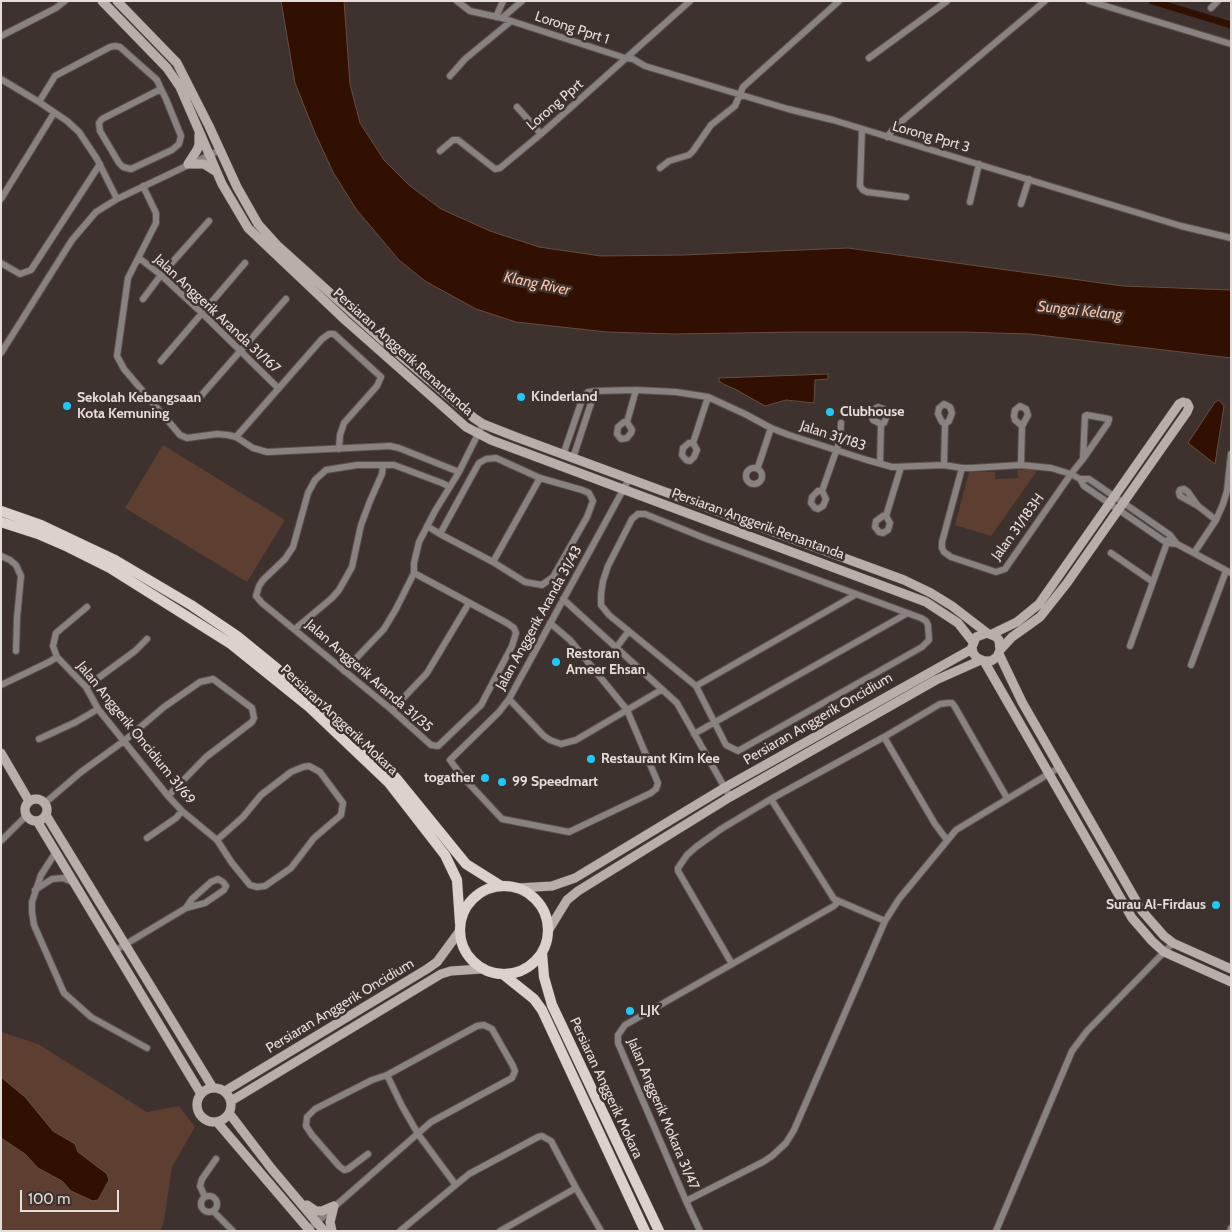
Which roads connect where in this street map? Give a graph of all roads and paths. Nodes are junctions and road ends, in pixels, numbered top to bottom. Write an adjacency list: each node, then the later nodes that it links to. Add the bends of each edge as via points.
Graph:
1 (65, 1): 16 (street)
2 (102, 1): 27 (main road, Persiaran Anggerik Renantanda, via 167,68 180,87)
3 (118, 1): 31 (main road, Persiaran Anggerik Renantanda, via 177,63)
4 (457, 1): 14 (street, Lorong Pprt 1, via 470,11)
5 (503, 1): 14 (street)
6 (522, 1): 14 (street)
7 (690, 1): 18 (street, Lorong Pprt)
8 (839, 1): 23 (street)
9 (947, 1): 19 (street)
10 (1045, 1): 30 (street)
11 (1089, 1): 17 (street)
12 (1218, 1): 13 (street)
13 (1211, 8)
14 (499, 18): 15 (street, Lorong Pprt 1)
15 (510, 22): 18 (street, Lorong Pprt 1); 20 (street, via 465,59)
16 (1, 36)
17 (1231, 44)
18 (625, 58): 23 (street, Lorong Pprt 3); 29 (street, Lorong Pprt)
19 (869, 58)
20 (450, 76)
21 (2, 80): 24 (street)
22 (161, 89): 22 (street, via 181,140 172,150 135,168 123,168 100,131 99,123); 24 (street, via 151,74 115,46 55,76)
23 (739, 93): 28 (street, Lorong Pprt 3); 37 (street, via 735,106 711,125 693,151)
24 (39, 102): 26 (street)
25 (517, 107): 29 (street)
26 (54, 113): 34 (street, via 79,132); 42 (street)
27 (198, 126): 33 (main road, Persiaran Anggerik Renantanda); 35 (main road, via 199,145)
28 (862, 129): 30 (street, Lorong Pprt 3); 41 (street, via 860,186 867,192)
29 (541, 134): 32 (street, Lorong Pprt, via 495,169 458,140)
30 (887, 137): 36 (street, Lorong Pprt 3)
31 (220, 150): 33 (street); 65 (main road, Persiaran Anggerik Renantanda, via 248,208 276,245 460,408)
32 (440, 151)
33 (209, 154): 35 (street); 38 (main road, Persiaran Anggerik Renantanda)
34 (100, 164): 43 (street); 49 (street, via 32,270 17,273)
35 (188, 164): 38 (main road, via 204,164); 40 (street)
36 (979, 164): 39 (street, Lorong Pprt 3); 44 (street)
37 (660, 168)
38 (216, 172): 71 (main road, Persiaran Anggerik Renantanda, via 248,228 263,244)
39 (1029, 179): 45 (street); 47 (street, Lorong Pprt 3)
40 (143, 186): 43 (street); 48 (street, via 156,218)
41 (906, 197)
42 (1, 199)
43 (117, 199): 56 (street, via 96,212 72,240)
44 (970, 202)
45 (1021, 204)
46 (209, 221): 51 (street)
47 (1231, 238)
48 (139, 258): 51 (street, Jalan Anggerik Aranda 31/167); 73 (street, via 128,278 117,356 119,362 184,437 217,434)
49 (1, 263)
50 (245, 263): 54 (street)
51 (162, 275): 52 (street); 54 (street, Jalan Anggerik Aranda 31/167)
52 (143, 299)
53 (286, 300): 55 (street)
54 (202, 313): 55 (street, Jalan Anggerik Aranda 31/167); 57 (street)
55 (240, 350): 58 (street, Jalan Anggerik Aranda 31/167); 62 (street)
56 (1, 353)
57 (160, 361)
58 (278, 388): 73 (street); 75 (street, via 329,334 334,334 381,377 344,424)
59 (636, 390): 60 (street, Jalan 31/183); 61 (street, Jalan 31/183); 63 (street)
60 (595, 391): 70 (street, via 584,394); 72 (street)
61 (708, 397): 69 (street, Jalan 31/183); 74 (street)
62 (199, 398)
63 (627, 422)
64 (841, 423): 76 (street)
65 (483, 424): 71 (street); 78 (main road, Persiaran Anggerik Renantanda)
66 (880, 424): 81 (street)
67 (946, 424): 82 (street)
68 (1022, 426): 83 (street)
69 (771, 428): 76 (street, Jalan 31/183); 85 (street)
70 (571, 431): 72 (street); 78 (street)
71 (477, 434): 88 (street); 95 (main road, Persiaran Anggerik Renantanda)
72 (581, 434): 79 (street)
73 (236, 438): 75 (street, via 267,452)
74 (693, 443)
75 (339, 449): 88 (street, via 399,448)
76 (836, 450): 81 (street, Jalan 31/183); 96 (street)
77 (1231, 454): 103 (street, via 1227,491)
78 (563, 455): 79 (main road, Persiaran Anggerik Renantanda)
79 (573, 458): 91 (main road, Persiaran Anggerik Renantanda)
80 (1083, 459): 80 (street, via 1085,416 1109,419 1108,423); 89 (street)
81 (880, 463): 86 (street, Jalan 31/183)
82 (944, 465): 86 (street, Jalan 31/183); 87 (street, Jalan 31/183)
83 (1021, 465): 87 (street, Jalan 31/183); 89 (street, Jalan 31/183)
84 (383, 466): 94 (street, via 394,465); 123 (street, via 361,525 352,567 332,598); 123 (street, Jalan Anggerik Aranda 31/35, via 326,470 308,493 294,547 259,586 256,596)
85 (758, 468)
86 (901, 468): 102 (street)
87 (962, 468): 89 (street, Jalan 31/183H, via 942,548 952,557 992,572 1004,569)
88 (459, 472): 94 (street)
89 (1071, 474): 92 (street, Jalan 31/183)
90 (540, 478): 106 (street, via 496,458 483,460); 113 (street); 113 (street, via 588,493 593,501 553,578 542,585 531,584)
91 (628, 479): 95 (street, Jalan Anggerik Aranda 31/43); 125 (main road, Persiaran Anggerik Renantanda, via 904,580 952,606)
92 (1080, 479): 93 (street); 97 (street)
93 (1096, 485): 97 (street); 98 (street)
94 (450, 488): 105 (street)
95 (624, 489): 118 (street, Jalan Anggerik Aranda 31/43); 127 (main road, Persiaran Anggerik Renantanda, via 926,602 958,623)
96 (822, 492)
97 (1092, 492): 98 (street)
98 (1112, 500): 99 (street); 99 (main road, via 1179,404 1187,403 1187,412); 125 (main road, via 1038,604 1017,622)
99 (1120, 506): 107 (street); 108 (street); 131 (main road, via 1040,617 1012,637)
100 (1198, 506): 103 (street)
101 (1, 511): 169 (main road, Persiaran Anggerik Mokara, via 49,528 115,560 237,636 352,733 396,778 466,864)
102 (886, 516)
103 (1216, 520): 111 (street)
104 (1, 522): 175 (main road, Persiaran Anggerik Mokara, via 38,534 110,568 231,644 308,706 389,783 445,855 458,880)
105 (427, 526): 106 (street); 115 (street, via 419,542)
106 (440, 534): 113 (street)
107 (1170, 535): 108 (street); 109 (street)
108 (1166, 543): 109 (street); 116 (street)
109 (1177, 544): 111 (street)
110 (1111, 553): 116 (street)
111 (1194, 553): 114 (street)
112 (1, 556): 130 (street, via 16,565 20,576)
113 (493, 562)
114 (1228, 572): 134 (street)
115 (414, 573): 119 (street, Jalan Anggerik Aranda 31/35); 135 (street, via 384,629)
116 (1153, 582): 128 (street)
117 (855, 595): 121 (street); 124 (street, via 638,514 608,566 600,594 601,605); 137 (street)
118 (564, 600): 122 (street, Jalan Anggerik Aranda 31/43); 129 (street)
119 (469, 603): 142 (street, via 427,673); 142 (street, Jalan Anggerik Aranda 31/35, via 507,623 516,633 480,705 438,746 431,745)
120 (87, 607): 132 (street, Jalan Anggerik Oncidium 31/69, via 56,633 53,646)
121 (906, 614): 144 (street); 144 (street, via 921,618 928,625 929,640 922,647 738,750 726,745)
122 (550, 623): 140 (street, Jalan Anggerik Aranda 31/43); 143 (street, via 570,640)
123 (295, 629): 135 (street, Jalan Anggerik Aranda 31/35)
124 (628, 632): 129 (street); 137 (street)
125 (989, 633): 127 (main road, via 978,635); 131 (main road, via 999,640)
126 (147, 639): 138 (street)
127 (973, 646): 133 (main road, via 975,656); 152 (main road, Persiaran Anggerik Oncidium)
128 (1130, 646)
129 (616, 648): 139 (street)
130 (16, 651)
131 (1000, 652): 133 (main road, via 994,659); 150 (main road, via 1022,702)
132 (58, 657): 136 (street); 138 (street, Jalan Anggerik Oncidium 31/69)
133 (982, 661): 151 (main road); 154 (main road, Persiaran Anggerik Oncidium, via 936,680)
134 (1191, 665)
135 (344, 672): 142 (street, Jalan Anggerik Aranda 31/35)
136 (1, 685)
137 (696, 686): 144 (street)
138 (86, 687): 141 (street, Jalan Anggerik Oncidium 31/69)
139 (661, 690): 143 (street); 145 (street, via 677,703)
140 (509, 698): 143 (street, via 544,736 561,744 576,740); 143 (street, Jalan Anggerik Aranda 31/43, via 499,712 452,756 451,764 502,819 569,832 651,793 657,786)
141 (98, 709): 147 (street); 148 (street, Jalan Anggerik Oncidium 31/69)
142 (392, 710)
143 (627, 710)
144 (715, 723): 145 (street)
145 (694, 734): 152 (street)
146 (884, 737): 155 (street, via 940,704 952,703); 156 (street); 166 (street)
147 (39, 739)
148 (124, 742): 153 (street, Jalan Anggerik Oncidium 31/69); 153 (street, via 164,707 207,679 213,678 252,708 252,722 206,757); 158 (street)
149 (1, 752): 157 (main road)
150 (1060, 767): 151 (street); 177 (main road, via 1142,911)
151 (1050, 774): 155 (street); 179 (main road, via 1132,918)
152 (724, 788): 154 (street); 170 (main road, Persiaran Anggerik Oncidium, via 575,878 552,886)
153 (168, 796): 159 (street, Jalan Anggerik Oncidium 31/69)
154 (730, 797): 176 (main road, Persiaran Anggerik Oncidium, via 578,891 567,900)
155 (1008, 798): 166 (street, via 956,830)
156 (770, 799): 172 (street); 181 (street, via 696,847 678,868)
157 (30, 801): 158 (main road, via 37,799); 160 (main road, via 26,806)
158 (44, 803): 161 (main road)
159 (182, 811): 163 (street); 165 (street, Jalan Anggerik Oncidium 31/69)
160 (26, 816): 162 (main road); 164 (street)
161 (46, 816): 162 (main road); 178 (main road)
162 (37, 821): 167 (main road)
163 (147, 838)
164 (1, 840)
165 (217, 840): 165 (street, Jalan Anggerik Oncidium 31/69, via 250,885 257,888 265,886 291,868 314,838 341,815 342,803 320,772 309,766 303,767 261,795 243,817)
166 (947, 840): 174 (street, via 898,899)
167 (56, 852): 168 (main road); 171 (street)
168 (75, 883): 171 (street, via 63,878 52,879); 178 (main road)
169 (501, 886): 170 (main road); 175 (main road, via 484,890 471,900)
170 (518, 888): 176 (main road, via 537,900 547,920)
171 (35, 890): 186 (street, via 34,925 64,993 91,1016)
172 (838, 902): 174 (street); 181 (street, Jalan Anggerik Mokara 31/47)
173 (186, 908): 173 (street, via 205,904 226,886 218,879 211,882); 178 (street)
174 (885, 921): 201 (street, via 786,1143 763,1162)
175 (459, 927): 182 (main road, via 465,953); 189 (main road, Persiaran Anggerik Oncidium, via 437,962)
176 (548, 932): 180 (main road)
177 (1173, 942): 179 (street); 183 (main road)
178 (120, 948): 188 (main road); 190 (main road)
179 (1164, 952): 185 (main road); 215 (street, via 1087,1031 1072,1051)
180 (542, 953): 184 (main road, via 526,969); 213 (main road, Persiaran Anggerik Mokara, via 544,977 552,1005)
181 (732, 964): 201 (street, Jalan Anggerik Mokara 31/47, via 625,1025 618,1035 618,1043)
182 (481, 969): 184 (main road); 191 (main road, Persiaran Anggerik Oncidium, via 441,974)
183 (1231, 969)
184 (504, 975): 212 (main road, Persiaran Anggerik Mokara, via 534,999 542,1010)
185 (1231, 982)
186 (147, 1048)
187 (387, 1075): 194 (street); 194 (street, via 480,1025 492,1029 505,1051 515,1071 510,1080 432,1122); 195 (street, via 316,1109 306,1121 312,1135 344,1170)
188 (212, 1088): 189 (main road); 190 (main road)
189 (225, 1091): 191 (main road)
190 (201, 1094): 193 (main road, via 197,1105 201,1116)
191 (231, 1101): 192 (main road)
192 (229, 1113): 193 (main road); 200 (main road)
193 (218, 1122): 205 (main road)
194 (418, 1134): 197 (street); 202 (street)
195 (368, 1154)
196 (216, 1159): 199 (street, via 202,1179 200,1186)
197 (455, 1184): 198 (street, via 538,1136 553,1143); 209 (street)
198 (576, 1188): 210 (street); 211 (street)
199 (205, 1197): 203 (street, via 201,1206 206,1211); 203 (street, via 216,1200)
200 (299, 1200): 202 (main road, via 316,1211); 204 (main road)
201 (686, 1201): 214 (street, Jalan Anggerik Mokara 31/47)
202 (334, 1206): 204 (street); 208 (main road, via 330,1222)
203 (213, 1211): 206 (street)
204 (317, 1222): 205 (street); 207 (main road)
205 (310, 1230)
206 (233, 1231)
207 (324, 1231)
208 (332, 1231)
209 (400, 1231)
210 (500, 1231)
211 (601, 1231)
212 (645, 1231)
213 (659, 1231)
214 (700, 1231)
215 (996, 1231)

